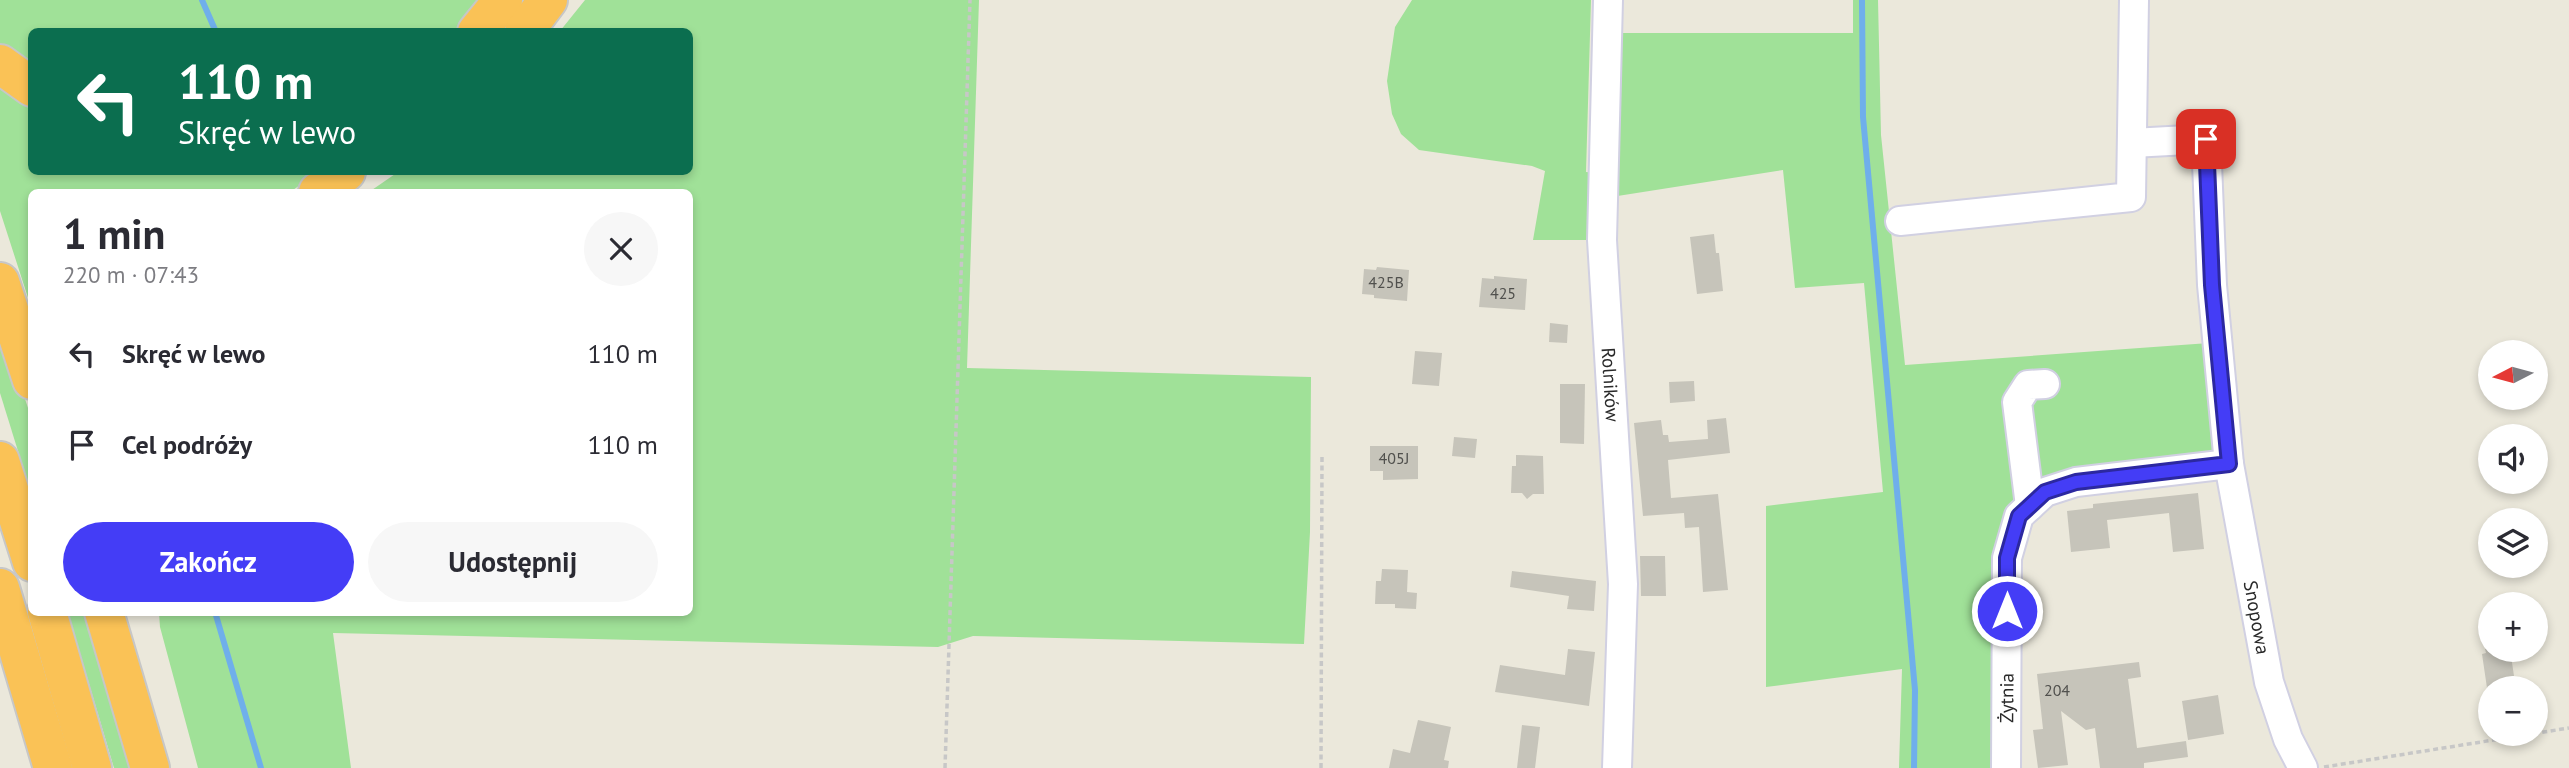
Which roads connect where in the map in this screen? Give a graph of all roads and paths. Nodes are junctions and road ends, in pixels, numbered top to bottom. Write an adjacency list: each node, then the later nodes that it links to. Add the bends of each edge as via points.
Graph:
1 (503, 0): 6 (highway)
2 (548, 0): 7 (highway)
3 (970, 0): 33 (path)
4 (1608, 0): 35 (street, Rolników, via 1602,240 1623,584)
5 (2134, 0): 10 (street)
6 (480, 28)
7 (527, 28)
8 (0, 64): 9 (highway)
9 (28, 84)
10 (2132, 144): 13 (street, via 2132,197); 19 (street, Snopowa, via 2206,139 2212,285)
11 (342, 175): 12 (highway)
12 (321, 189)
13 (1900, 220)
14 (0, 282): 15 (highway)
15 (28, 368)
16 (2045, 384): 20 (street, via 2028,385 2010,403)
17 (1321, 456): 34 (path)
18 (0, 461): 21 (highway)
19 (2229, 464): 20 (street, Żytnia, via 2076,482 2045,492); 37 (street, Snopowa, via 2269,682 2288,740)
20 (2030, 506): 36 (street, Żytnia, via 2019,516 2007,558)
21 (28, 549)
22 (0, 588): 27 (highway)
23 (0, 605): 27 (highway)
24 (48, 616): 31 (highway)
25 (105, 616): 28 (highway)
26 (123, 616): 28 (highway)
27 (26, 672): 30 (highway)
28 (128, 692): 32 (highway)
29 (2569, 729): 38 (path)
30 (54, 768)
31 (92, 768)
32 (150, 768)
33 (945, 768)
34 (1321, 768)
35 (1617, 768)
36 (2007, 768)
37 (2303, 768)
38 (2315, 768)

